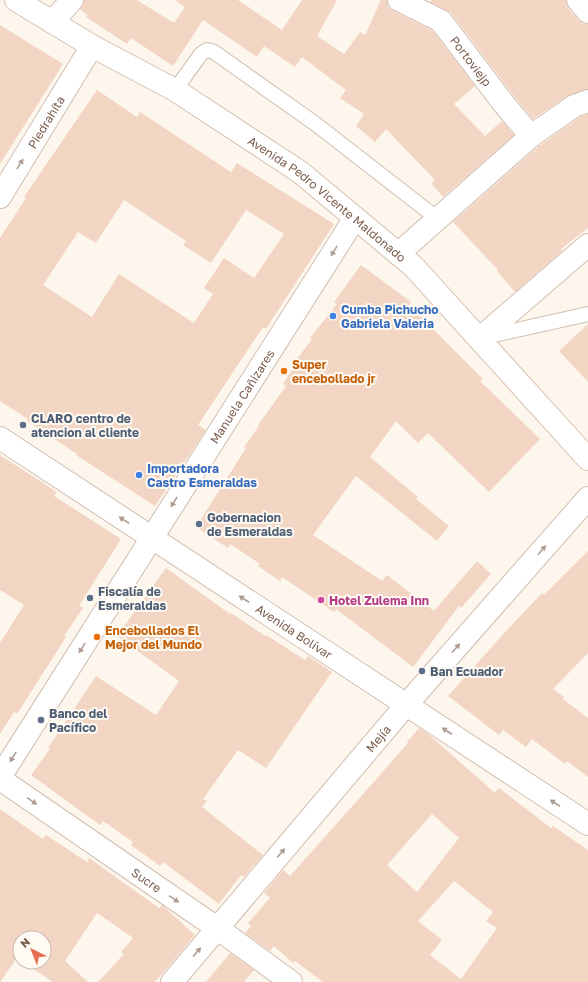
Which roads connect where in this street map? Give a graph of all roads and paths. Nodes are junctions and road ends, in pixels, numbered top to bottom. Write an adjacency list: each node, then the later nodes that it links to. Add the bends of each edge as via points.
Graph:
1 (16, 0): 6 (street, Avenida Pedro Vicente Maldonado)
2 (72, 0): 6 (street)
3 (399, 0): 10 (street, Portoviejp, via 441,21)
4 (578, 0): 5 (street)
5 (588, 12)
6 (52, 22): 7 (street, Avenida Pedro Vicente Maldonado)
7 (92, 46): 8 (street, Avenida Pedro Vicente Maldonado); 11 (street, Piedrahíta, one-way to 7)
8 (175, 90): 12 (street, Avenida Pedro Vicente Maldonado, via 300,172); 13 (lane, via 201,54 208,50 214,52 317,125)
9 (588, 100): 10 (street, via 574,106)
10 (531, 136): 13 (street)
11 (0, 197)
12 (355, 218): 15 (street, Avenida Pedro Vicente Maldonado); 21 (street, Manuela Cañizares, one-way to 21)
13 (438, 219): 15 (street)
14 (588, 245): 17 (street)
15 (398, 254): 17 (street, Avenida Pedro Vicente Maldonado, via 413,266)
16 (588, 314): 17 (lane)
17 (479, 339): 19 (street, Avenida Pedro Vicente Maldonado)
18 (0, 438): 21 (street, Avenida Bolívar, one-way to 18)
19 (586, 451)
20 (588, 498): 22 (street, Mejía, one-way to 20)
21 (152, 538): 22 (street, Avenida Bolívar, one-way to 21); 23 (street, Manuela Cañizares, one-way to 23)
22 (406, 705): 24 (street, Avenida Bolívar, one-way to 22); 25 (street, Mejía, one-way to 22)
23 (0, 778): 25 (street, Sucre, one-way to 25)
24 (588, 824)
25 (217, 928): 26 (street, Mejía, one-way to 25); 27 (street, Sucre)
26 (172, 982)
27 (291, 982)

